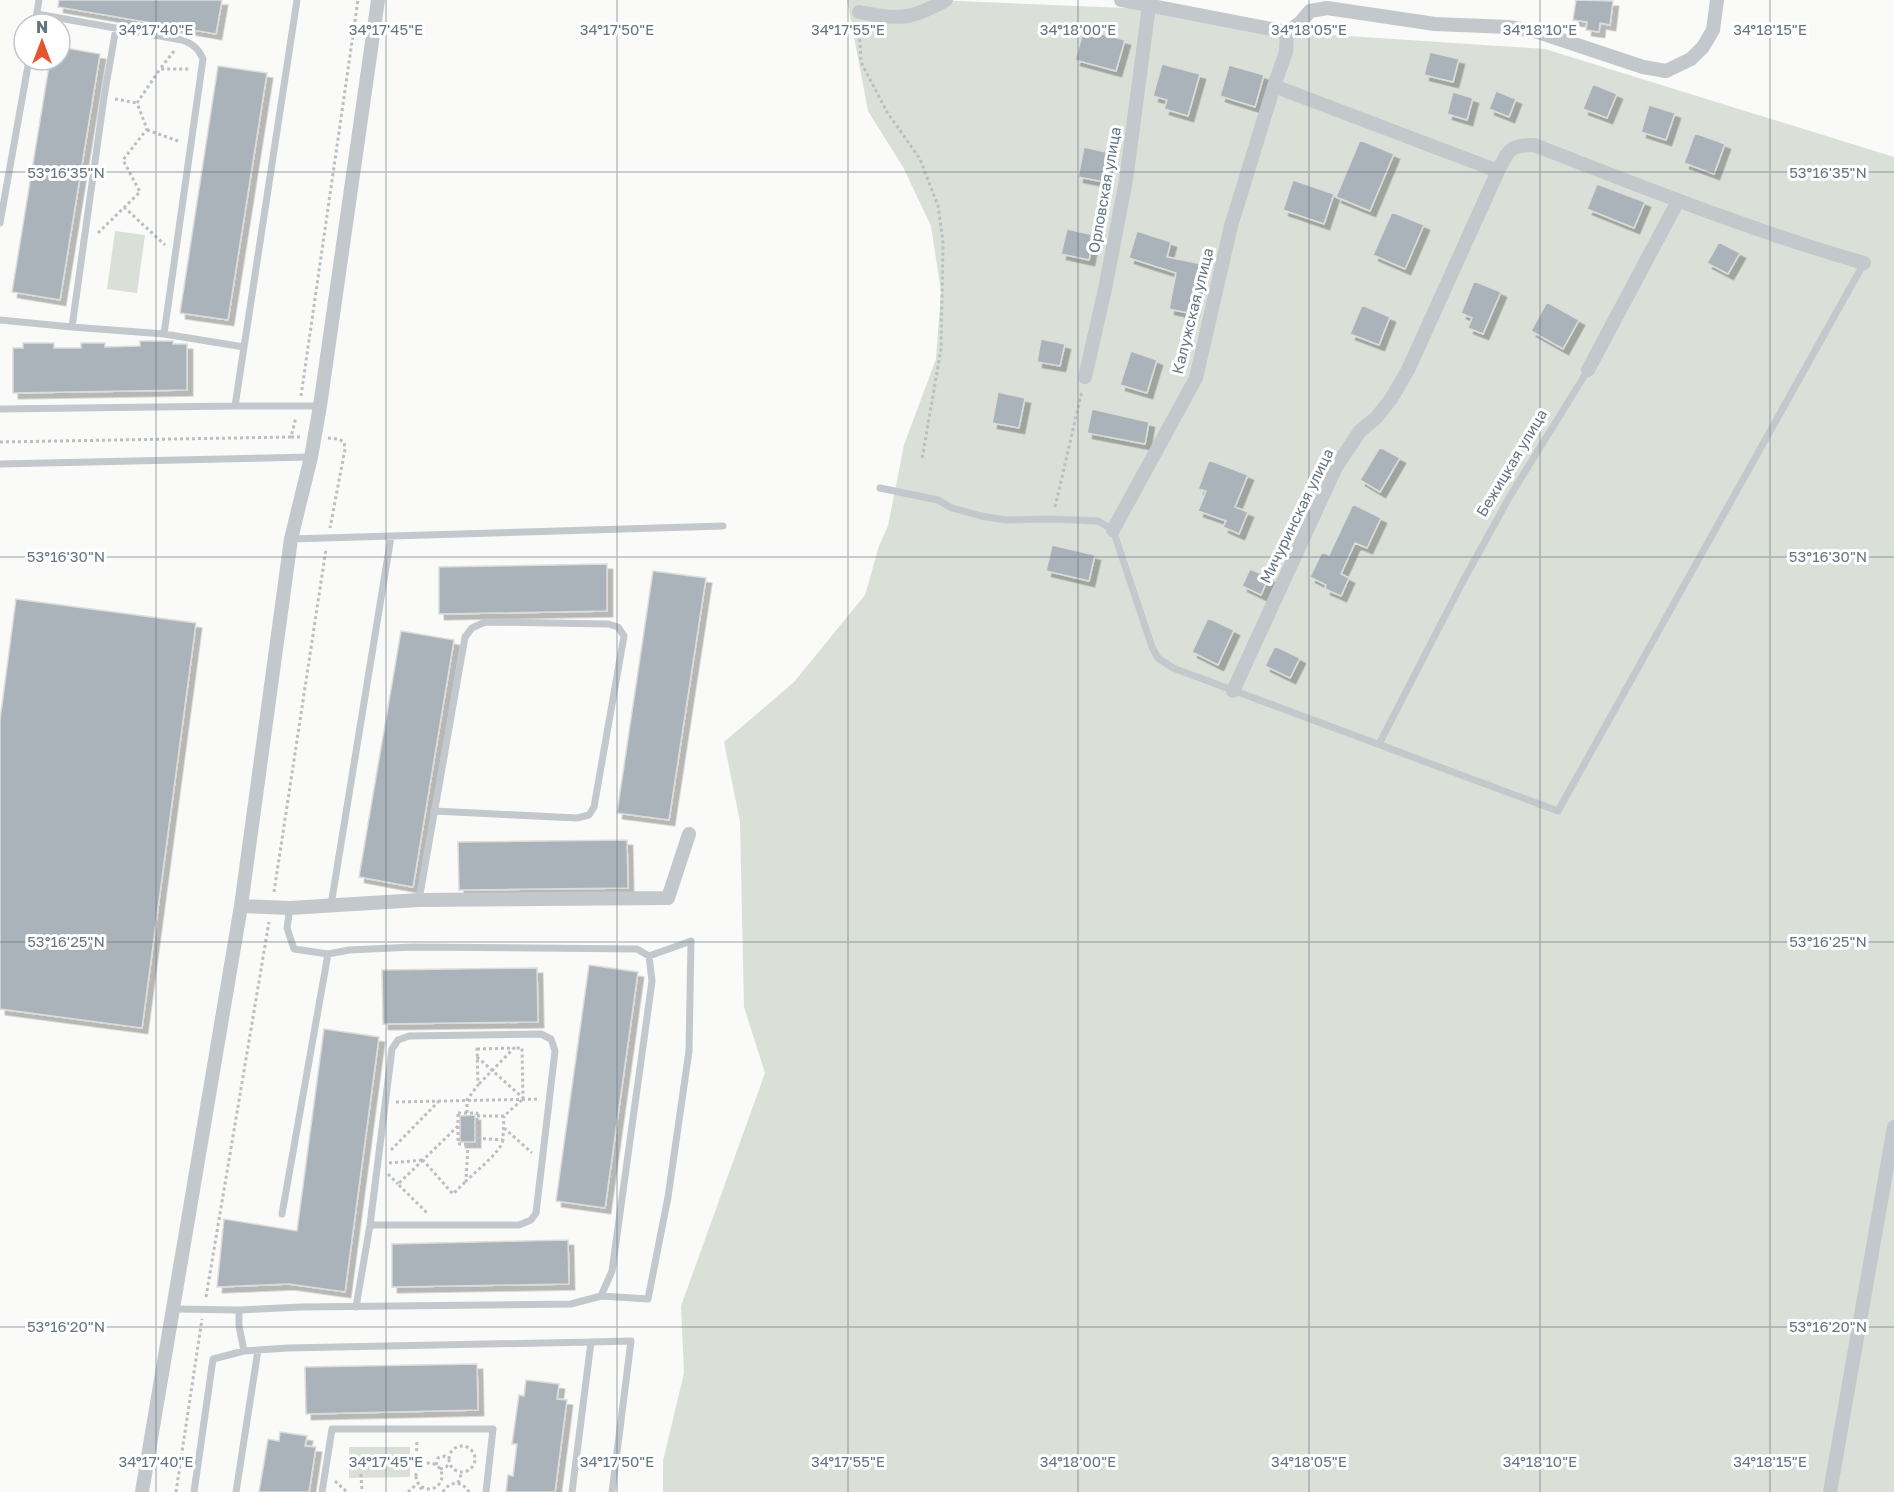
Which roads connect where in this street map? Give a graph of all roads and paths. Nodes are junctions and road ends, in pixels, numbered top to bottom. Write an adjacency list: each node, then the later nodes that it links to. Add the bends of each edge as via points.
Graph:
1 (297, 0): 30 (lane)
2 (378, 0): 34 (street)
3 (946, 0): 7 (street, via 908,17 888,18)
4 (1121, 0): 6 (street)
5 (1717, 0): 10 (street, via 1713,30 1703,47 1691,59 1666,71 1538,32 1436,24 1327,8 1310,11)
6 (1149, 6): 10 (street); 32 (street, Орловская улица, via 1126,180)
7 (859, 12): 39 (path, via 861,62 887,112 920,159 938,206 943,242 941,349)
8 (72, 20): 9 (lane)
9 (116, 28): 11 (lane); 16 (lane)
10 (1287, 32): 15 (street, Калужская улица, via 1286,52)
11 (182, 40): 12 (path); 13 (lane, via 199,50)
12 (160, 69): 13 (path); 17 (path)
13 (201, 69): 19 (lane)
14 (26, 72): 23 (lane)
15 (1274, 86): 20 (street); 44 (street, Калужская улица, via 1231,226 1196,378)
16 (104, 98): 17 (path); 24 (lane)
17 (137, 103): 18 (path)
18 (147, 129): 19 (path); 22 (path, via 123,160 140,192)
19 (191, 146): 25 (lane)
20 (1498, 171): 21 (street, Мичуринская улица, via 1513,148 1534,145); 48 (street, Мичуринская улица, via 1408,370 1391,399 1360,431 1336,467)
21 (1678, 201): 26 (street, Мичуринская улица, via 1799,245); 31 (street, Бежицкая улица)
22 (124, 207): 24 (path); 25 (path)
23 (0, 223)
24 (83, 248): 28 (lane)
25 (176, 254): 29 (lane)
26 (1864, 263): 49 (lane, via 1558,811)
27 (0, 320): 28 (lane)
28 (72, 327): 29 (lane)
29 (164, 334): 30 (lane)
30 (244, 346): 33 (lane)
31 (1588, 370): 49 (lane, Бежицкая улица, via 1510,496)
32 (1085, 377): 42 (path)
33 (235, 406): 34 (lane); 35 (lane)
34 (320, 406): 37 (street)
35 (0, 409)
36 (291, 437): 37 (path)
37 (314, 437): 38 (street); 46 (path, via 338,438 345,449)
38 (311, 457): 40 (lane); 47 (street)
39 (922, 459)
40 (0, 464)
41 (880, 488): 42 (lane, via 938,500 981,516)
42 (1052, 519): 44 (lane, via 1098,521)
43 (723, 526): 45 (lane)
44 (1113, 530): 48 (lane, via 1158,658 1173,669)
45 (391, 537): 46 (lane); 53 (lane)
46 (328, 538): 47 (lane); 55 (path)
47 (291, 539): 54 (street)
48 (1233, 691): 49 (lane)
49 (1379, 744)
50 (434, 811): 50 (lane, via 465,637 472,628 485,622 618,627 624,636 594,807 589,814 577,818); 52 (lane)
51 (689, 834): 52 (street, via 668,898)
52 (419, 900): 53 (street)
53 (331, 905): 56 (street)
54 (241, 906): 55 (street); 89 (street)
55 (272, 907): 56 (street); 90 (path)
56 (290, 908): 57 (lane, via 287,928 294,949)
57 (328, 954): 58 (lane, via 425,948 637,950); 84 (lane)
58 (649, 956): 87 (lane, via 652,981 614,1260); 87 (lane, via 691,941 687,1062 668,1197 648,1299)
59 (477, 1035): 61 (path); 67 (lane, via 541,1034 551,1039 555,1051); 69 (lane, via 409,1036 398,1040 392,1049)
60 (514, 1048): 61 (path); 63 (path); 65 (path, via 522,1048)
61 (477, 1049): 62 (path)
62 (477, 1057): 63 (path); 64 (path)
63 (494, 1070): 64 (path); 65 (path)
64 (478, 1085): 66 (path)
65 (524, 1098): 66 (path); 67 (path); 72 (path)
66 (466, 1100): 68 (path); 70 (path)
67 (549, 1100): 80 (lane)
68 (439, 1101): 69 (path); 81 (path)
69 (386, 1102): 81 (lane)
70 (467, 1113): 71 (path); 73 (path, via 458,1113)
71 (477, 1116): 72 (path); 76 (path)
72 (504, 1116): 75 (path)
73 (458, 1126): 78 (path, via 458,1144); 79 (path)
74 (1894, 1127): 118 (street)
75 (504, 1128): 77 (path); 80 (path)
76 (477, 1138): 77 (path); 78 (path, via 477,1144)
77 (503, 1140): 82 (path)
78 (468, 1144): 82 (path)
79 (423, 1160): 81 (path); 82 (path, via 453,1194); 83 (path)
80 (542, 1162): 86 (lane, via 536,1214 531,1220 519,1225)
81 (378, 1164): 83 (path); 85 (lane)
82 (466, 1181)
83 (398, 1184): 86 (path)
84 (282, 1214)
85 (370, 1225): 86 (lane); 88 (lane)
86 (439, 1225)
87 (601, 1296): 88 (lane, via 571,1304)
88 (356, 1307): 91 (lane)
89 (175, 1309): 90 (lane); 106 (street)
90 (203, 1310): 91 (lane); 107 (path)
91 (239, 1310): 94 (lane)
92 (591, 1342): 93 (lane); 116 (lane); 117 (lane, via 631,1341)
93 (258, 1350): 94 (lane); 109 (lane)
94 (244, 1351): 108 (lane, via 213,1359)
95 (412, 1436): 101 (path, via 417,1436)
96 (450, 1461): 97 (path, via 441,1457); 98 (path); 99 (path, via 454,1469); 99 (path, via 453,1451 460,1447 471,1450 475,1462 470,1470)
97 (436, 1465): 98 (path); 101 (path, via 424,1464)
98 (440, 1469): 104 (path)
99 (462, 1472): 103 (path)
100 (361, 1474): 111 (path)
101 (416, 1474): 102 (path)
102 (418, 1482): 104 (path, via 429,1489); 112 (path); 113 (path)
103 (458, 1483): 105 (path); 114 (path)
104 (439, 1484): 105 (path)
105 (444, 1490)
106 (142, 1492)
107 (176, 1492)
108 (194, 1492)
109 (236, 1492)
110 (322, 1492): 115 (lane, via 332,1429 494,1429)
111 (362, 1492)
112 (408, 1492)
113 (423, 1492)
114 (469, 1492)
115 (486, 1492)
116 (572, 1492)
117 (612, 1492)
118 (1830, 1492)

